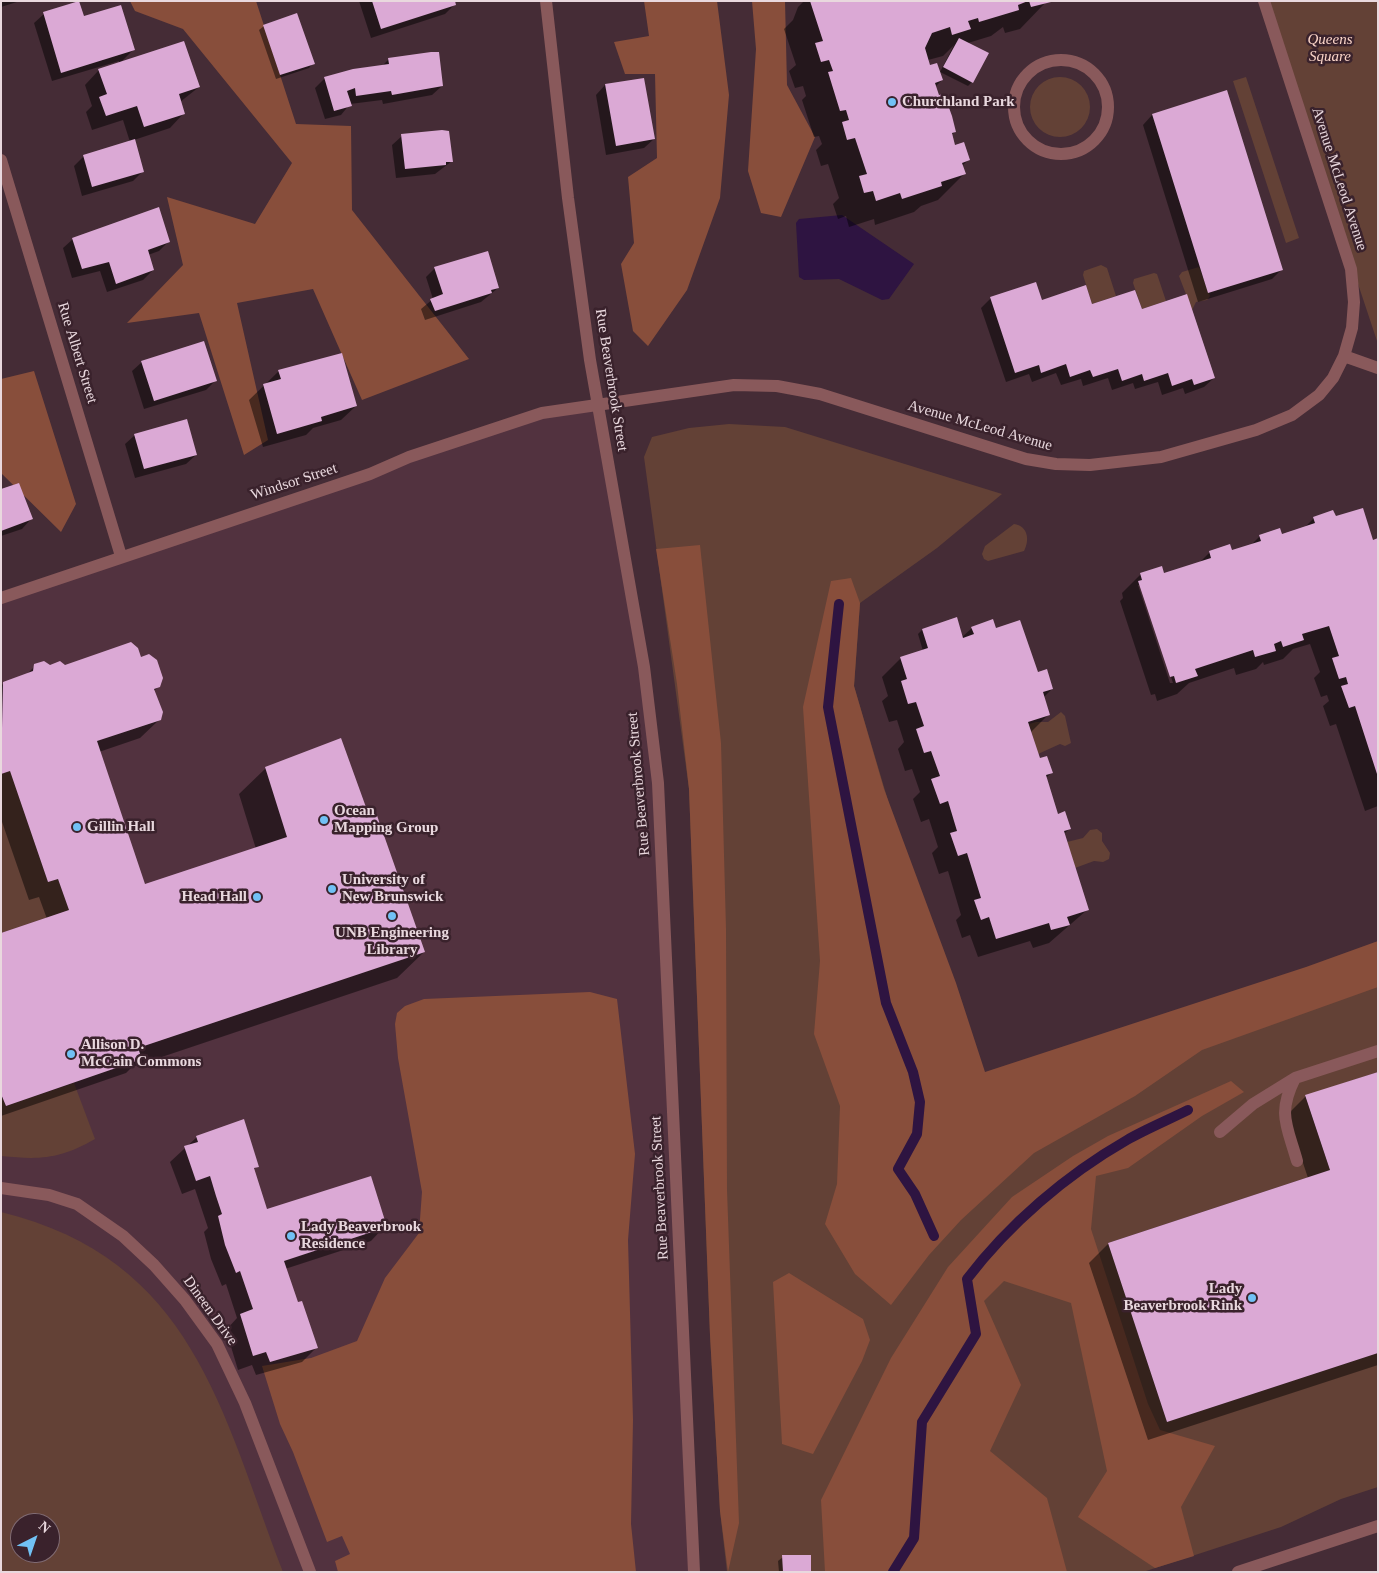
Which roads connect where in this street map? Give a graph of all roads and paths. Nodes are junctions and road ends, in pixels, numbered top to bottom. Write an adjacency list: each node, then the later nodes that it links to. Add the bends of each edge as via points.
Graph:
1 (546, 1): 7 (street, Rue Beaverbrook Street, via 568,198)
2 (1264, 1): 5 (street, Avenue McLeod Avenue, via 1351,269 1352,328)
3 (1094, 72): 3 (street, via 1081,63 1066,59 1050,60 1022,78 1015,92 1013,108 1016,125 1025,139 1038,149 1054,154 1069,154 1095,140 1104,128 1108,98)
4 (1, 160): 8 (street, Rue Albert Street)
5 (1344, 356): 6 (street); 7 (street, Avenue McLeod Avenue, via 1333,378 1318,395 1292,415 1256,430 1161,457 1090,465 1026,459 820,394 777,386 734,385)
6 (1378, 368)
7 (598, 404): 8 (street, Windsor Street, via 542,413); 17 (street, Rue Beaverbrook Street, via 644,667 658,784)
8 (120, 556): 9 (street, Windsor Street)
9 (1, 598)
10 (1378, 1050): 11 (street)
11 (1296, 1078): 12 (street, via 1253,1104); 13 (street, via 1285,1098 1285,1119)
12 (1220, 1132)
13 (1298, 1161)
14 (1, 1188): 16 (street, Dineen Drive, via 48,1195 77,1204 123,1236 185,1300 217,1344 245,1403)
15 (1378, 1526): 18 (street)
16 (310, 1572)
17 (694, 1572)
18 (1238, 1572)

